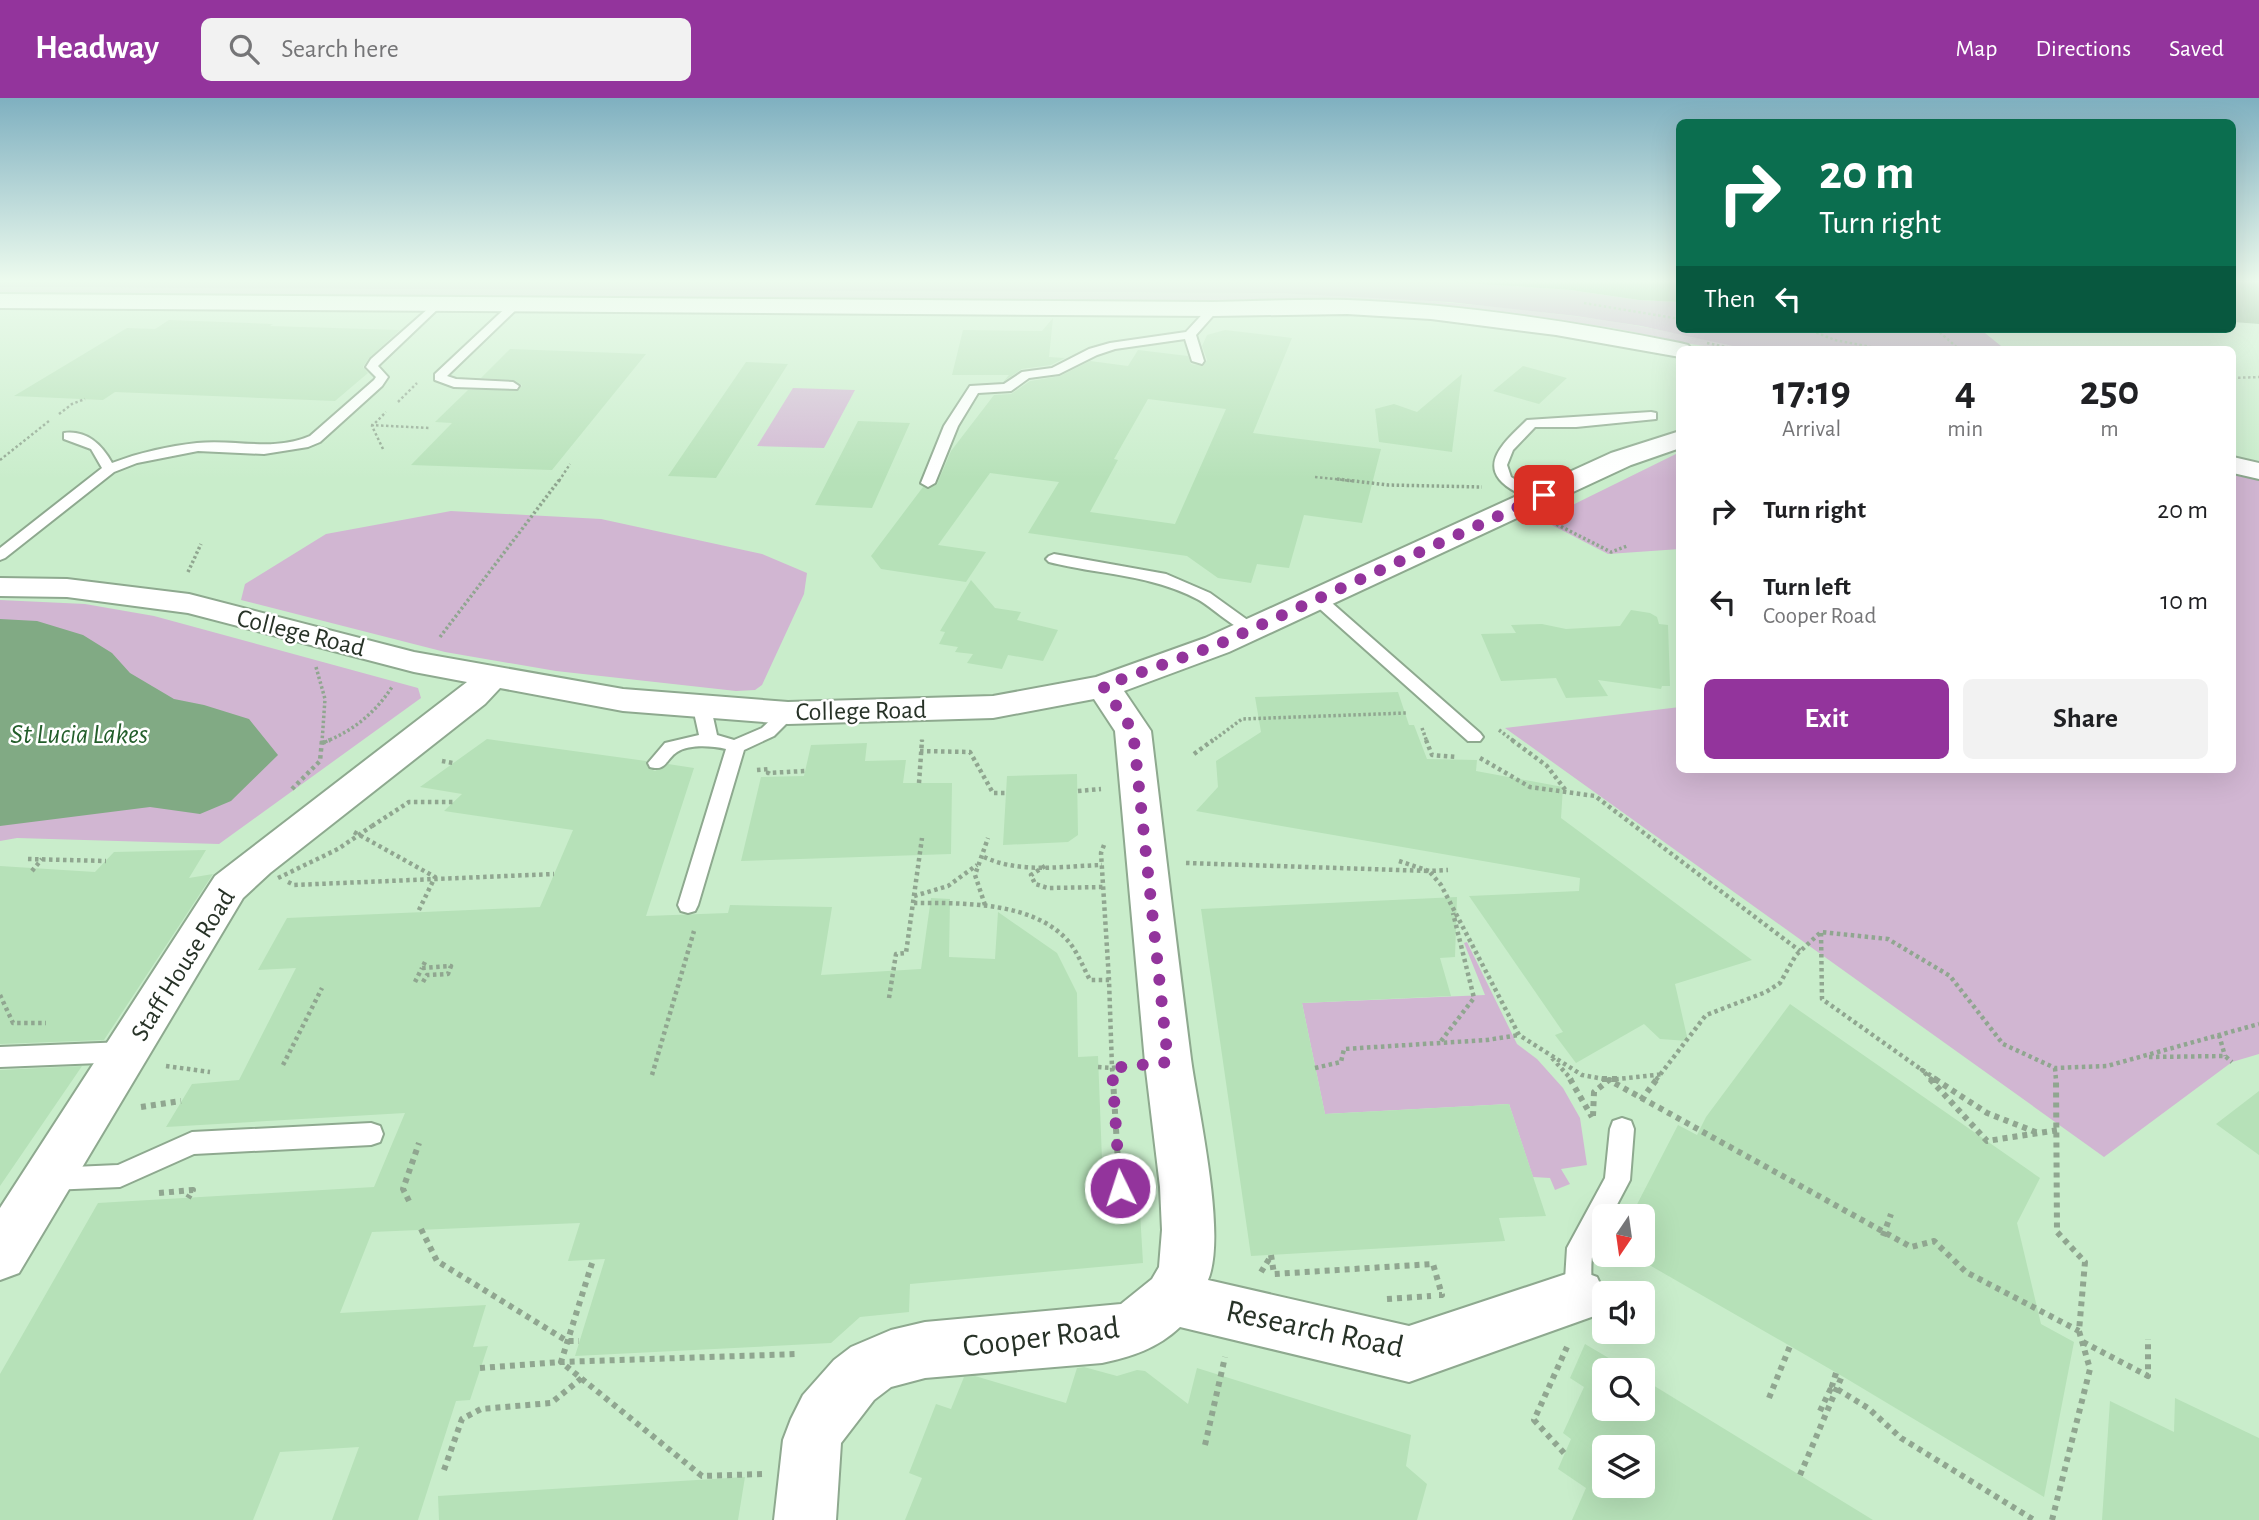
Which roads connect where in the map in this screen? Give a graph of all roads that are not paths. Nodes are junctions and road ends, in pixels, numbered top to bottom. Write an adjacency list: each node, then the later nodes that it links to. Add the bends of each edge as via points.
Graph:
1 (391, 346): 11 (lane, via 372,367 382,377 315,439 278,449 198,447)
2 (471, 346): 6 (lane, via 439,377 454,383)
3 (1113, 346): 13 (lane, via 1055,371 1026,375 1007,388 974,389 951,426)
4 (1193, 346): 5 (lane)
5 (1198, 361)
6 (513, 386)
7 (1651, 416): 14 (lane, via 1532,423 1504,452 1500,467 1507,480)
8 (69, 436): 11 (lane, via 96,446)
9 (1676, 440): 14 (street, College Road, via 1620,459)
10 (2236, 466): 12 (street)
11 (109, 469): 15 (lane)
12 (2259, 471)
13 (928, 483)
14 (1542, 509): 18 (street, College Road)
15 (0, 555)
16 (1055, 559): 19 (lane, via 1161,577 1204,596)
17 (0, 587): 20 (street, College Road, via 67,588 189,604 414,662)
18 (1318, 599): 19 (street, College Road); 24 (lane)
19 (1252, 629): 21 (street, College Road)
20 (492, 677): 23 (street, College Road, via 623,700); 29 (street, Staff House Road, via 229,887)
21 (1103, 686): 22 (street, College Road, via 993,707); 35 (street, Cooper Road, via 1133,731 1185,1187 1185,1271)
22 (788, 713): 23 (street, College Road); 25 (lane, via 768,732)
23 (706, 724): 25 (lane); 26 (lane, via 671,747)
24 (1474, 737)
25 (736, 746): 27 (lane)
26 (657, 763)
27 (688, 905)
28 (0, 1057): 29 (lane)
29 (142, 1059): 32 (street, Staff House Road)
30 (1622, 1129): 34 (lane, via 1617,1180 1580,1248)
31 (371, 1134): 32 (lane, via 192,1143 120,1175)
32 (50, 1179): 33 (street, Staff House Road)
33 (0, 1255)
34 (1578, 1296): 35 (street, Research Road, via 1409,1354)
35 (1171, 1298): 36 (street, Cooper Road, via 1150,1318 1128,1330 925,1350 891,1357 871,1367 824,1416 812,1440)
36 (807, 1496)

